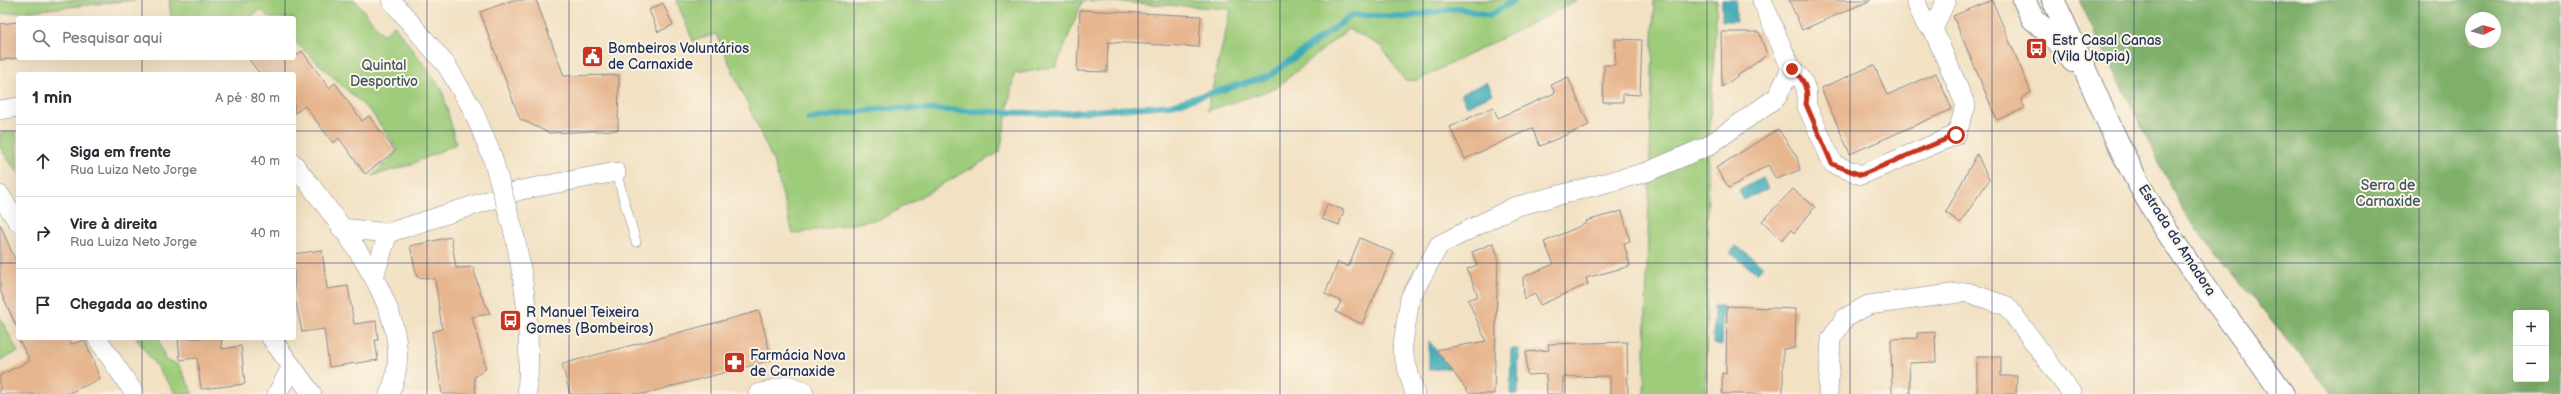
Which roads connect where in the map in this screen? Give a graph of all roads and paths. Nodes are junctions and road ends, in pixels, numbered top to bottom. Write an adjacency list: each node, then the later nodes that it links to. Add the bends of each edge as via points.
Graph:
1 (391, 0): 29 (street, bridge, via 447,66 473,110 492,156 513,229 529,316 530,359)
2 (1762, 0): 8 (street)
3 (1915, 0): 7 (street, via 1925,23)
4 (1946, 0): 7 (street)
5 (2024, 0): 9 (street, Estrada da Amadora, via 2033,19 2057,40)
6 (2051, 4): 9 (street, Estrada da Amadora)
7 (1933, 29): 11 (street, via 1966,106 1956,135 1861,175 1832,164)
8 (1792, 69): 10 (street); 11 (street, via 1799,74 1808,94)
9 (2087, 77): 35 (street, Estrada da Amadora, via 2146,197)
10 (1777, 97): 11 (street); 32 (street, via 1708,146 1648,172 1514,207 1438,245 1410,298 1402,350)
11 (1806, 104)
12 (16, 106): 13 (street)
13 (0, 110)
14 (296, 167): 18 (street)
15 (616, 172): 19 (street, via 521,190); 20 (lane)
16 (0, 195): 17 (street)
17 (16, 219)
18 (341, 228): 19 (street); 21 (street)
19 (388, 233): 21 (street)
20 (636, 242)
21 (374, 277): 28 (street, via 396,336 399,361 396,381)
22 (98, 340): 25 (street)
23 (272, 340): 24 (street)
24 (292, 366): 26 (street); 27 (street)
25 (135, 394)
26 (277, 394)
27 (312, 394)
28 (389, 394)
29 (527, 394)
30 (758, 394): 31 (street, via 788,385 803,391)
31 (804, 394)
32 (1415, 394)
33 (1828, 394): 34 (street, via 1831,339 1845,318 1868,305 1967,292 2007,306)
34 (2072, 394)
35 (2283, 394)

